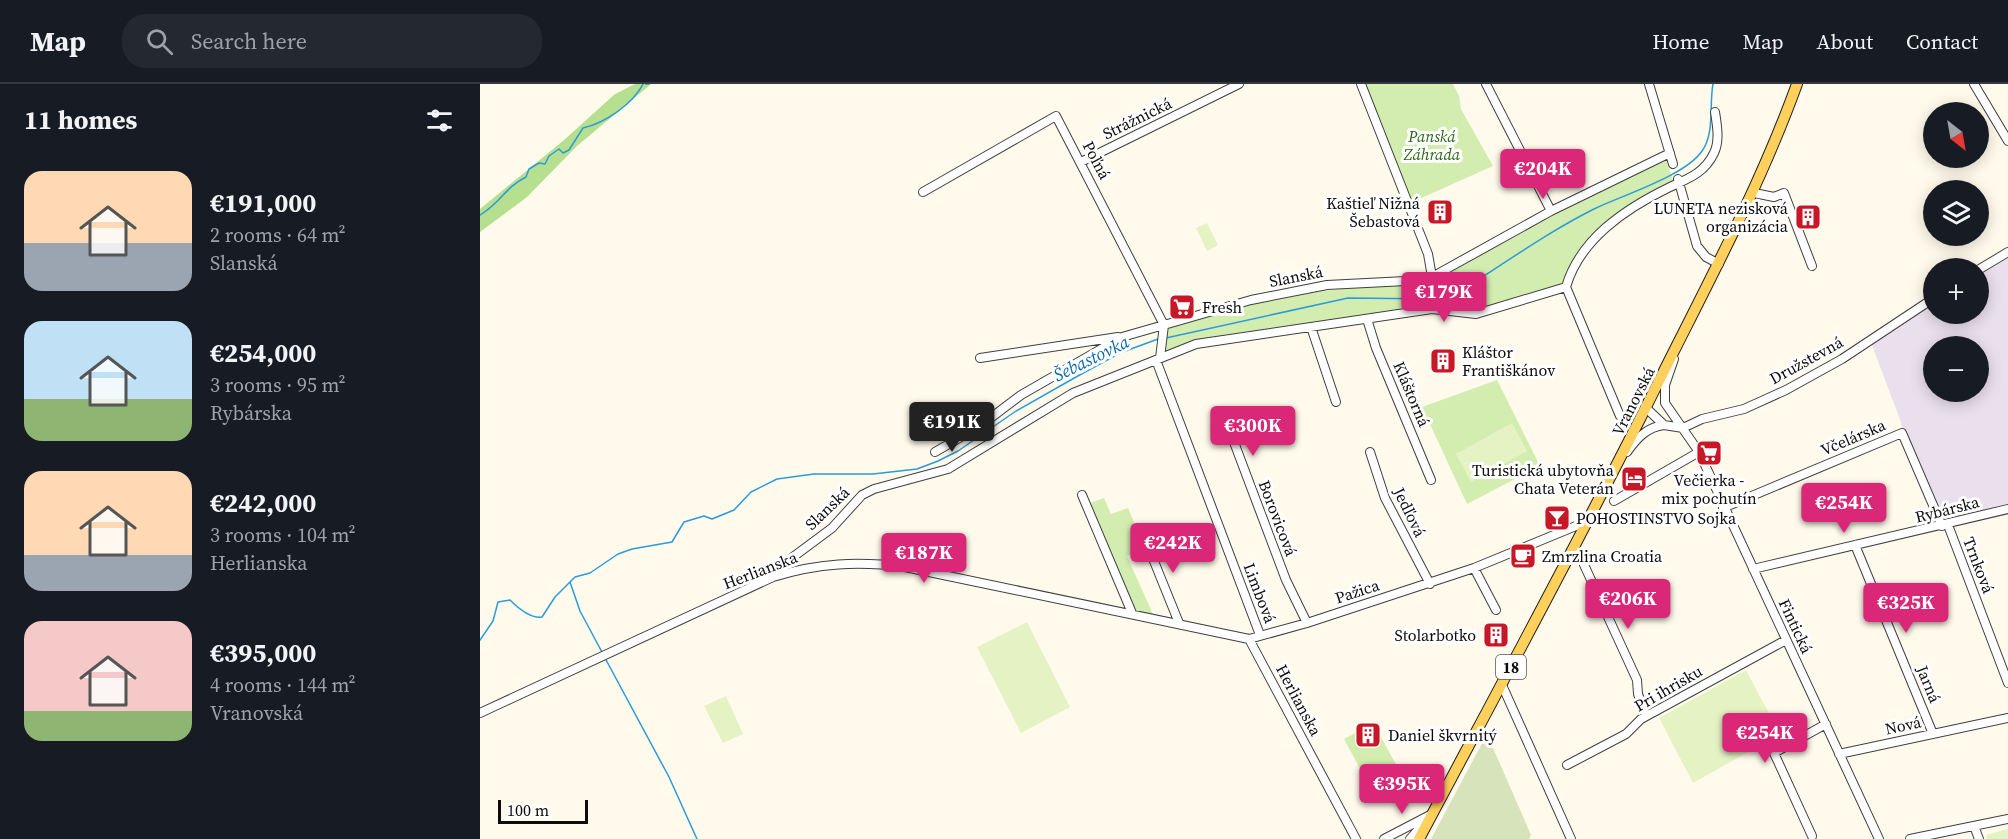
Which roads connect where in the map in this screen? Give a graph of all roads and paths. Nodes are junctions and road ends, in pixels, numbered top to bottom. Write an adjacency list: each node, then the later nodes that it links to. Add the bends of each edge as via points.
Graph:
1 (1239, 84): 10 (street, Strážnická)
2 (1361, 84): 20 (street, via 1428,254)
3 (1486, 84): 15 (street)
4 (1649, 84): 9 (street)
5 (1797, 84): 14 (main road, Vranovská / 18)
6 (1974, 84): 8 (street)
7 (1715, 112): 12 (street, via 1715,151 1695,177)
8 (2008, 141)
9 (1670, 153): 11 (street); 15 (street, Slanská)
10 (1081, 162): 13 (street, Poľná, via 1056,116); 25 (street, Poľná)
11 (1673, 164)
12 (1679, 182): 18 (street, via 1697,246); 21 (street, via 1618,218 1597,236 1570,272)
13 (923, 192)
14 (1754, 193): 18 (main road, Vranovská / 18); 19 (street, via 1774,197 1784,193)
15 (1551, 211): 20 (street, Slanská)
16 (2008, 252): 17 (street)
17 (1989, 263)
18 (1719, 264): 28 (main road, Vranovská / 18)
19 (1812, 266)
20 (1432, 276): 25 (street, Slanská, via 1327,285 1251,300)
21 (1566, 287): 23 (street, Slanská, via 1476,314 1432,309); 35 (street)
22 (1923, 305): 38 (street, Družstevná, via 1842,359 1786,390 1744,409)
23 (1367, 319): 24 (street, Slanská); 43 (street, Kláštorná, via 1421,467)
24 (1311, 327): 30 (street, Slanská, via 1196,344); 32 (street)
25 (1163, 329): 26 (street, Slanská); 30 (street, Poľná)
26 (1122, 337): 27 (street); 29 (street, Slanská)
27 (1084, 342): 29 (street); 31 (street)
28 (1678, 347): 33 (main road, Vranovská / 18); 34 (street, via 1664,395)
29 (1091, 356): 39 (street, Slanská, via 1021,395 980,426)
30 (1159, 356): 53 (street, Slanská, via 1073,393 953,467 868,492 825,534); 64 (street, Limbová)
31 (980, 358)
32 (1336, 402)
33 (1645, 407): 34 (street); 37 (street); 42 (main road, Vranovská / 18)
34 (1671, 413): 38 (street, Fintická)
35 (1620, 416)
36 (1226, 421): 63 (street, Borovicová, via 1286,580)
37 (1664, 425): 38 (street); 42 (street, via 1643,433)
38 (1683, 428): 41 (street, Fintická)
39 (935, 452)
40 (1370, 452): 59 (street, Jedľová, via 1385,498)
41 (1699, 452): 46 (street); 47 (street, Fintická)
42 (1615, 470): 49 (main road, Vranovská / 18)
43 (1431, 480)
44 (1082, 495): 61 (street)
45 (1380, 499): 59 (street, Jedľová)
46 (1614, 501)
47 (1724, 508): 50 (street, Včelárska, via 1902,434); 57 (street, Fintická)
48 (2008, 509): 50 (street, Rybárska)
49 (1590, 520): 56 (street, Pažica); 68 (main road, Vranovská / 18)
50 (1945, 526): 52 (street, Rybárska); 67 (street, Trnková)
51 (1143, 534): 62 (street)
52 (1855, 545): 57 (street, Rybárska); 73 (street, Jarná)
53 (796, 555): 55 (street); 58 (street, Slanská)
54 (1580, 556): 70 (street, via 1637,680)
55 (802, 568): 58 (street, Herlianska); 61 (street, Herlianska, via 834,563 905,567)
56 (1473, 568): 59 (street, Pažica); 60 (street)
57 (1753, 568): 66 (street, Fintická)
58 (773, 577): 69 (street, Herlianska)
59 (1428, 584): 63 (street, Pažica)
60 (1496, 610)
61 (1132, 613): 62 (street, Herlianska)
62 (1179, 623): 65 (street, Herlianska)
63 (1307, 623): 64 (street, Pažica)
64 (1260, 635): 65 (street, Pažica)
65 (1249, 639): 80 (street, Herlianska)
66 (1786, 640): 70 (street, Pri ihrisku); 72 (street, Fintická)
67 (2008, 682)
68 (1502, 685): 76 (main road, Vranovská / 18); 84 (street)
69 (480, 713)
70 (1646, 716): 75 (street, Pri ihrisku, via 1626,734)
71 (2008, 718): 73 (street, Nová)
72 (1826, 724): 74 (street, Fintická); 79 (street, via 1774,753)
73 (1934, 734): 74 (street, Nová)
74 (1839, 754): 85 (street, Fintická)
75 (1567, 765)
76 (1432, 814): 81 (street); 82 (street); 83 (main road, Vranovská / 18)
77 (2008, 819): 78 (street)
78 (1974, 826): 86 (street); 87 (street)
79 (1812, 836)
80 (1356, 839)
81 (1384, 839)
82 (1410, 839)
83 (1419, 839)
84 (1571, 839)
85 (1879, 839)
86 (1910, 839)
87 (1980, 839)

